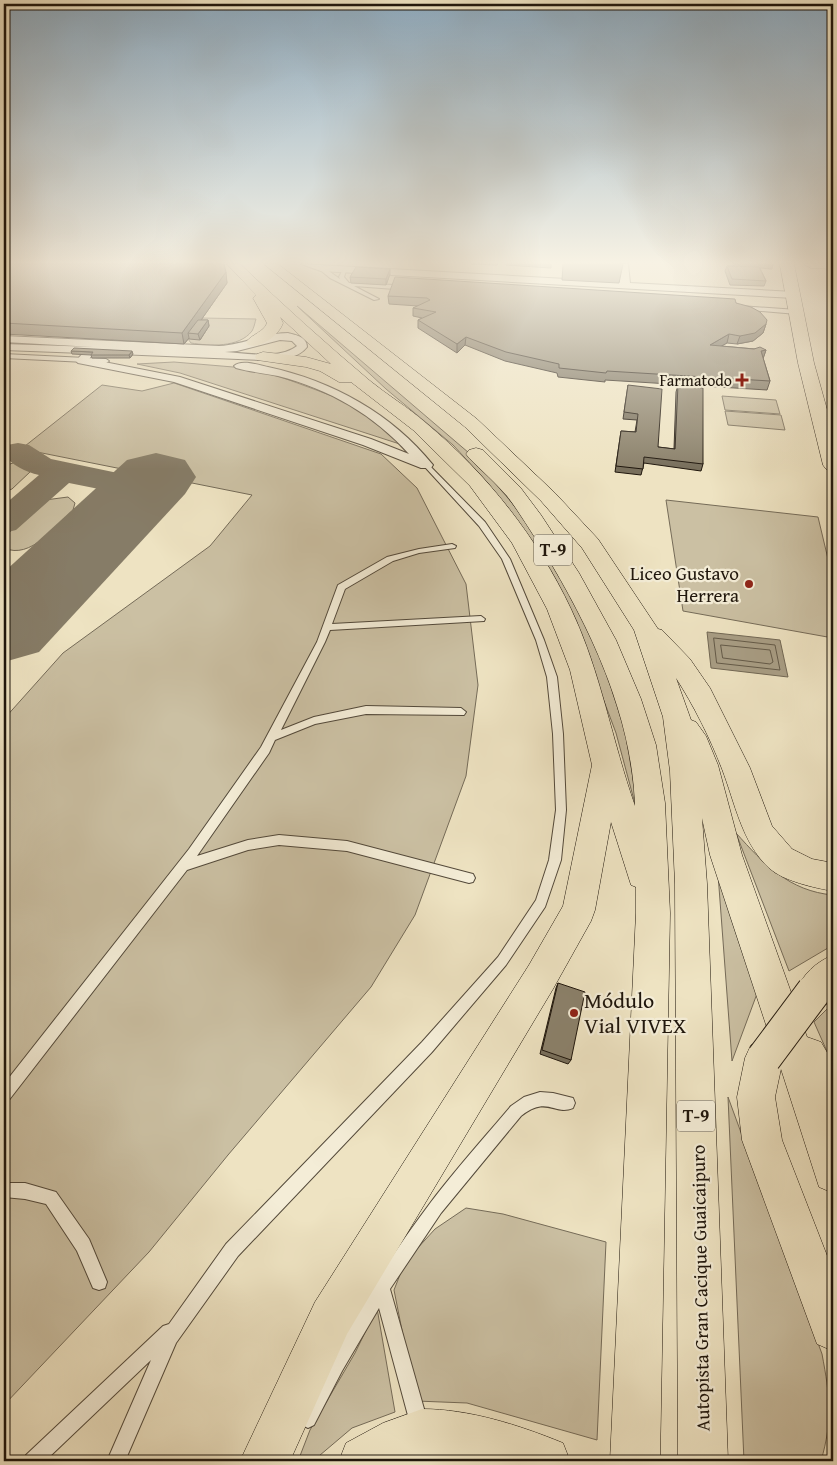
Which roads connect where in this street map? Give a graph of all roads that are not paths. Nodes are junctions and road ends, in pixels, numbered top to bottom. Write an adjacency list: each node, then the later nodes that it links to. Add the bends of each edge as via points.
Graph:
1 (268, 332): 12 (main road)
2 (312, 332): 23 (main road, via 361,382)
3 (323, 332): 38 (main road, Autopista Gran Cacique Guaicaipuro / T-9, via 475,453 513,491 568,572 604,640 628,699 642,746 650,803)
4 (354, 332): 22 (main road, Autopista Gran Cacique Guaicaipuro / T-9)
5 (365, 332): 22 (main road)
6 (801, 332): 26 (main road)
7 (812, 332): 24 (main road)
8 (4, 334): 11 (lane, via 25,334)
9 (59, 335): 15 (lane, via 115,337)
10 (4, 339): 11 (street)
11 (32, 340): 15 (street)
12 (254, 342): 15 (street, via 226,349 184,343); 19 (street, via 283,337 302,343 298,351 291,354)
13 (4, 346): 14 (street)
14 (15, 346): 16 (street)
15 (141, 346)
16 (91, 350): 17 (street); 20 (street)
17 (116, 351): 19 (street); 21 (street)
18 (4, 356): 20 (lane)
19 (263, 357): 23 (main road, via 322,366 335,371 371,397)
20 (82, 361): 21 (lane); 25 (street, via 176,379 367,442)
21 (106, 361): 25 (street, via 198,362 247,366 287,375 342,395 369,412 394,431)
22 (405, 370): 30 (main road, Autopista Gran Cacique Guaicaipuro / T-9, via 471,424 548,497 590,544)
23 (384, 399): 34 (main road, via 434,439 476,482 534,561 561,612 579,656)
24 (833, 411)
25 (426, 465): 48 (lane, via 482,524 506,559 540,640 552,677 558,734 561,810 555,860 541,903 502,962 427,1047 232,1250)
26 (833, 465)
27 (452, 546): 29 (lane, via 390,559 341,587)
28 (481, 619): 29 (lane)
29 (327, 627): 33 (lane)
30 (646, 629): 32 (main road, Autopista Gran Cacique Guaicaipuro / T-9); 36 (main road, via 681,665 701,695 736,768 760,833 781,859 808,872)
31 (461, 712): 33 (lane, via 366,710 314,721)
32 (678, 717): 40 (main road, via 696,744 704,765 726,855); 58 (main road, Autopista Gran Cacique Guaicaipuro / T-9, via 691,884)
33 (272, 737): 35 (lane)
34 (607, 765): 38 (main road); 55 (main road, via 579,910 331,1318)
35 (183, 866): 37 (lane, via 248,845 279,840 347,846); 41 (lane)
36 (833, 877)
37 (469, 878)
38 (653, 913): 57 (main road, Autopista Gran Cacique Guaicaipuro / T-9)
39 (824, 981): 49 (main road, bridge, via 764,1058 756,1097 762,1140)
40 (779, 1006): 42 (main road); 44 (main road)
41 (4, 1095)
42 (833, 1100)
43 (568, 1103): 47 (lane, via 539,1097 516,1111 437,1208)
44 (833, 1173)
45 (4, 1190): 46 (lane, via 51,1197 83,1245)
46 (99, 1282)
47 (382, 1289): 50 (lane, via 334,1366); 51 (lane)
48 (184, 1318): 53 (lane); 54 (lane, via 156,1364)
49 (833, 1328)
50 (302, 1432)
51 (421, 1433): 52 (main road, via 465,1438); 56 (main road, via 384,1448)
52 (535, 1460)
53 (32, 1461)
54 (116, 1461)
55 (265, 1461)
56 (364, 1461)
57 (635, 1461)
58 (703, 1461)

